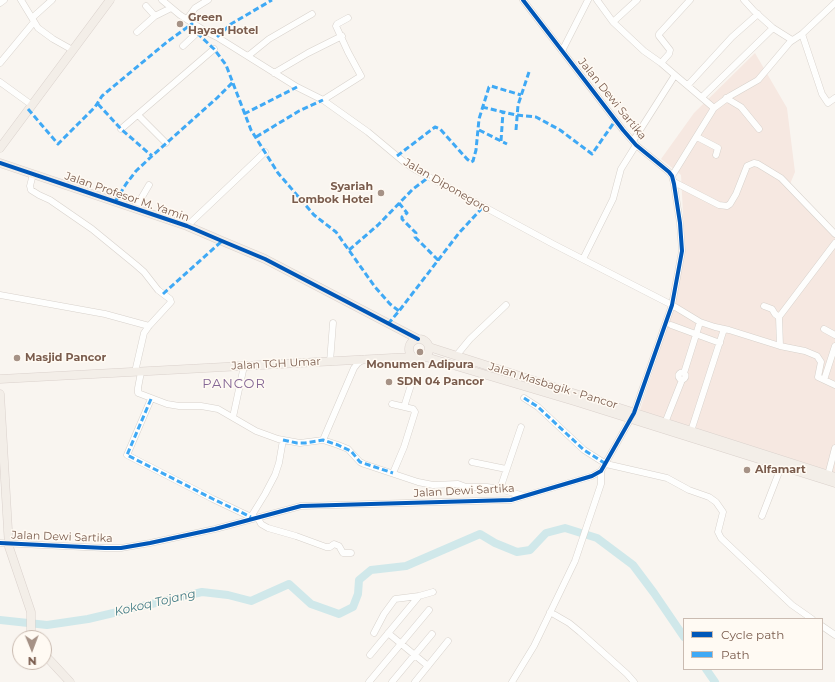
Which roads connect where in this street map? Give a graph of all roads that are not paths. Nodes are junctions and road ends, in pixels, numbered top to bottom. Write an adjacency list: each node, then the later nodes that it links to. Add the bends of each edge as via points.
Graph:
1 (4, 0): 14 (street)
2 (21, 0): 23 (street)
3 (52, 0): 23 (street)
4 (105, 0): 32 (main road)
5 (110, 0): 46 (main road)
6 (162, 0): 17 (street, Jalan Diponegoro)
7 (208, 0): 22 (street, via 195,8)
8 (523, 0): 34 (street, Jalan Dewi Sartika)
9 (588, 0): 34 (street)
10 (597, 0): 24 (street)
11 (637, 0): 24 (street)
12 (690, 0): 37 (street, via 659,34 670,50)
13 (744, 0): 19 (street)
14 (0, 3)
15 (835, 3): 28 (street)
16 (146, 6): 20 (street)
17 (171, 8): 20 (street); 22 (street, Jalan Diponegoro)
18 (312, 14): 35 (street, via 269,39)
19 (758, 14): 25 (street); 41 (street, via 732,37)
20 (155, 16): 27 (street)
21 (348, 18): 29 (street, via 336,25)
22 (187, 19): 26 (street, Jalan Diponegoro)
23 (33, 20): 32 (street, via 43,32); 36 (street)
24 (613, 22): 37 (street)
25 (773, 28): 30 (street); 42 (street)
26 (205, 31): 31 (street, via 199,32); 35 (street, Jalan Diponegoro)
27 (137, 32)
28 (802, 34): 30 (street); 44 (street, via 824,97 828,103)
29 (342, 36): 38 (street); 45 (street, via 361,76)
30 (792, 40): 43 (street, via 758,80)
31 (183, 46)
32 (69, 48): 46 (main road)
33 (214, 48): 48 (street)
34 (562, 51): 54 (street, Jalan Dewi Sartika)
35 (248, 56): 38 (street, Jalan Diponegoro)
36 (0, 63)
37 (661, 63): 39 (street)
38 (274, 73): 45 (street, Jalan Diponegoro)
39 (675, 75): 41 (street); 54 (street)
40 (0, 82): 46 (street)
41 (688, 85): 42 (street)
42 (702, 97): 47 (street)
43 (726, 98): 47 (street); 50 (street, via 741,107)
44 (835, 98)
45 (323, 100): 66 (street, Jalan Diponegoro, via 416,170)
46 (28, 105): 52 (main road); 55 (main road)
47 (714, 108): 51 (street)
48 (138, 115): 49 (street); 53 (street)
49 (121, 129)
50 (758, 129)
51 (697, 137): 57 (street, via 718,148); 60 (street)
52 (0, 142)
53 (166, 143)
54 (634, 143): 60 (street, Jalan Dewi Sartika); 66 (street, via 621,169 612,199)
55 (0, 148)
56 (265, 152): 63 (street)
57 (716, 155)
58 (0, 163): 59 (main road, Jalan Profesor M. Yamin)
59 (34, 174): 62 (main road, Jalan Profesor M. Yamin); 75 (street, via 31,190 92,229 144,272 170,300 171,302)
60 (673, 179): 64 (street, Jalan Dewi Sartika, via 718,205 727,206 736,194 747,166 758,164 781,178); 69 (street, via 682,251)
61 (149, 185): 62 (street)
62 (135, 209): 63 (main road, Jalan Profesor M. Yamin)
63 (187, 226): 80 (main road, Jalan Profesor M. Yamin, via 265,259)
64 (835, 234)
65 (835, 243): 71 (street)
66 (583, 259): 69 (street, Jalan Diponegoro)
67 (0, 295): 75 (street, via 105,314)
68 (506, 305): 85 (street)
69 (672, 305): 72 (street, Jalan Diponegoro); 101 (street)
70 (764, 306): 71 (street, via 772,309)
71 (779, 317): 82 (street)
72 (700, 322): 76 (street, Jalan Diponegoro); 78 (street)
73 (333, 323): 89 (street)
74 (671, 325): 78 (street)
75 (149, 326): 91 (street, via 144,333)
76 (724, 329): 81 (street); 82 (street, Jalan Diponegoro)
77 (824, 329): 79 (street)
78 (696, 334): 81 (street); 103 (street, via 684,373 679,375 682,380)
79 (835, 336)
80 (418, 339): 84 (main road, via 426,342); 86 (main road, via 412,341 409,346 408,352)
81 (720, 343): 105 (street)
82 (780, 346): 93 (street, Jalan Diponegoro, via 817,356 821,362 818,377)
83 (835, 346): 93 (street)
84 (429, 347): 85 (main road, Jalan Masbagik - Pancor); 87 (main road)
85 (456, 356): 101 (main road, Jalan Masbagik - Pancor)
86 (411, 357): 87 (main road, via 418,360); 88 (main road, Jalan TGH Umar)
87 (426, 357): 101 (main road, Jalan Masbagik - Pancor)
88 (364, 359): 89 (main road, Jalan TGH Umar); 107 (street, via 354,368)
89 (330, 362): 90 (main road, Jalan TGH Umar)
90 (244, 366): 91 (main road, Jalan TGH Umar); 102 (street)
91 (138, 372): 92 (main road, Jalan TGH Umar); 98 (street, via 138,392)
92 (0, 379)
93 (824, 380): 95 (street)
94 (411, 385): 100 (street)
95 (835, 385)
96 (0, 394): 109 (main road)
97 (524, 398): 111 (street, via 538,407 584,450)
98 (151, 399): 102 (street, via 175,406 215,408); 123 (street, via 127,455)
99 (392, 404): 100 (street)
100 (404, 407): 115 (street, via 413,409 414,412)
101 (633, 416): 103 (main road, Jalan Masbagik - Pancor); 111 (street); 112 (main road, Jalan Masbagik - Pancor)
102 (232, 417): 106 (street, via 256,431)
103 (665, 423): 105 (main road, Jalan Masbagik - Pancor)
104 (521, 427): 113 (street)
105 (691, 431): 116 (main road, Jalan Masbagik - Pancor)
106 (283, 440): 107 (street, via 297,443); 123 (street, via 275,475)
107 (322, 440): 115 (street, via 344,447 364,464)
108 (835, 448): 116 (street)
109 (2, 459): 120 (main road)
110 (472, 462): 113 (street)
111 (606, 464): 114 (street); 131 (street, via 667,478 716,502 723,512 718,532 721,538 792,605)
112 (781, 466): 117 (main road, Jalan Masbagik - Pancor); 121 (street)
113 (506, 469): 118 (street)
114 (601, 471): 119 (street, Jalan Dewi Sartika); 130 (street, via 601,484 575,561)
115 (393, 473): 118 (street, via 428,484 450,483 466,487)
116 (831, 476)
117 (835, 483)
118 (500, 489): 119 (street)
119 (526, 496): 122 (street, Jalan Dewi Sartika, via 506,500 306,505)
120 (3, 502): 125 (main road)
121 (762, 516)
122 (258, 518): 123 (street, Jalan Dewi Sartika); 126 (street, via 261,524 270,529 326,547 334,544 339,546 343,553)
123 (250, 519): 125 (street, Jalan Dewi Sartika, via 121,548)
124 (0, 543): 125 (street, Jalan Dewi Sartika)
125 (9, 544): 133 (main road, via 28,602)
126 (351, 553)
127 (433, 592): 128 (street)
128 (419, 596): 134 (street, via 395,599); 135 (street)
129 (429, 610): 139 (street)
130 (550, 612): 148 (street, via 534,646); 149 (street, via 580,632)
131 (811, 618)
132 (823, 627): 137 (street)
133 (31, 630)
134 (374, 633)
135 (388, 633): 139 (street); 140 (street)
136 (432, 634): 141 (street)
137 (835, 635)
138 (448, 641): 143 (street)
139 (401, 644): 141 (street); 145 (street)
140 (370, 655)
141 (414, 655): 143 (street); 146 (street)
142 (52, 663): 144 (main road)
143 (428, 666): 147 (street)
144 (70, 682)
145 (369, 682)
146 (392, 682)
147 (415, 682)
148 (512, 682)
149 (634, 682)

